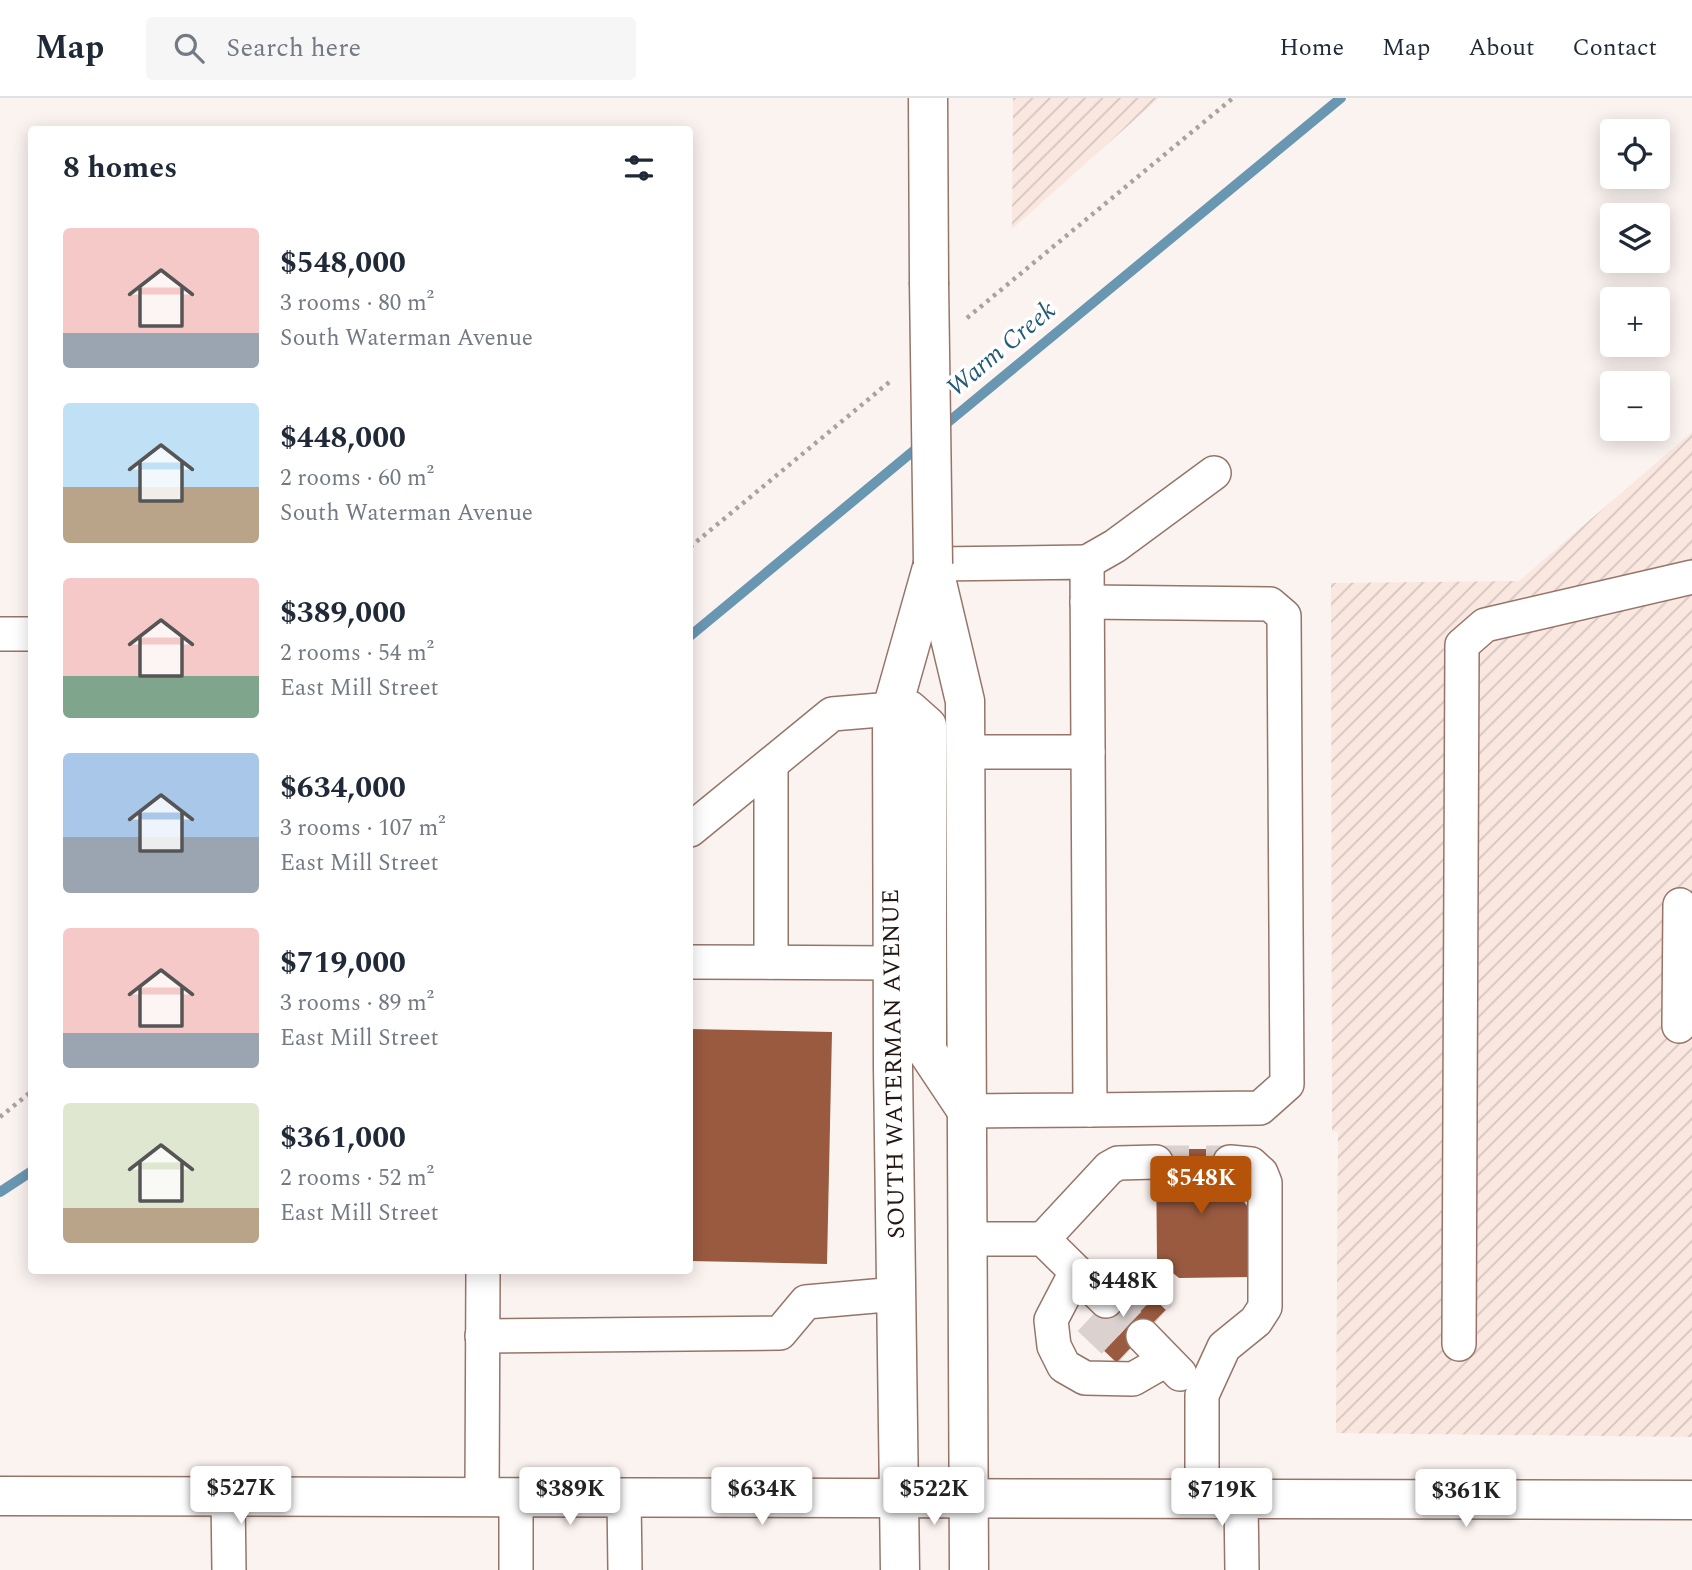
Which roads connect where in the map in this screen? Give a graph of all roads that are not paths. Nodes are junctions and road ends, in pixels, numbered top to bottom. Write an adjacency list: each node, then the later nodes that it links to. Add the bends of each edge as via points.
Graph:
1 (928, 98): 4 (main road, SOUTH WATERMAN AVENUE, bridge)
2 (1214, 473): 3 (street)
3 (1087, 562): 4 (street); 6 (street)
4 (933, 564): 9 (main road, SOUTH WATERMAN AVENUE); 10 (main road, SOUTH WATERMAN AVENUE, via 965,701)
5 (1692, 577): 31 (street, via 1485,625 1462,645)
6 (1087, 603): 11 (street); 19 (street, via 1270,604 1284,617 1287,1070 1287,1084 1260,1108)
7 (0, 634): 8 (street)
8 (28, 634)
9 (892, 709): 12 (street, via 832,714); 17 (main road, SOUTH WATERMAN AVENUE); 20 (main road, via 909,710 927,726 927,1051)
10 (966, 752): 11 (street); 20 (main road, SOUTH WATERMAN AVENUE)
11 (1088, 752): 19 (street)
12 (771, 766): 13 (street); 16 (street)
13 (693, 828)
14 (1680, 905): 18 (street)
15 (693, 961): 16 (street)
16 (771, 962): 17 (street)
17 (892, 963): 27 (main road, SOUTH WATERMAN AVENUE)
18 (1679, 1026)
19 (1090, 1110): 20 (street)
20 (967, 1111): 23 (main road, SOUTH WATERMAN AVENUE)
21 (1156, 1162): 24 (street, via 1118,1163 1109,1168)
22 (1230, 1162): 33 (street, via 1251,1164 1265,1183 1265,1307 1256,1321 1224,1347)
23 (968, 1239): 24 (street); 39 (main road, SOUTH WATERMAN AVENUE)
24 (1044, 1239): 25 (street)
25 (1076, 1272): 28 (street); 32 (street, via 1051,1320 1054,1346 1064,1366 1085,1378 1133,1379)
26 (483, 1274): 29 (street)
27 (897, 1294): 29 (street, via 806,1303 780,1333); 38 (main road, SOUTH WATERMAN AVENUE)
28 (1106, 1301)
29 (482, 1336): 36 (street)
30 (1143, 1336): 32 (street)
31 (1459, 1345)
32 (1166, 1360): 33 (street)
33 (1202, 1395): 40 (street)
34 (0, 1496): 35 (main road)
35 (228, 1496): 36 (main road); 43 (street)
36 (498, 1497): 37 (main road); 44 (street)
37 (624, 1497): 38 (main road); 45 (street)
38 (901, 1497): 39 (main road); 46 (main road, SOUTH WATERMAN AVENUE)
39 (969, 1498): 40 (main road); 47 (main road, SOUTH WATERMAN AVENUE)
40 (1202, 1499): 41 (main road)
41 (1241, 1499): 42 (main road); 48 (street)
42 (1692, 1500)
43 (229, 1570)
44 (516, 1570)
45 (625, 1570)
46 (900, 1570)
47 (969, 1570)
48 (1241, 1570)

